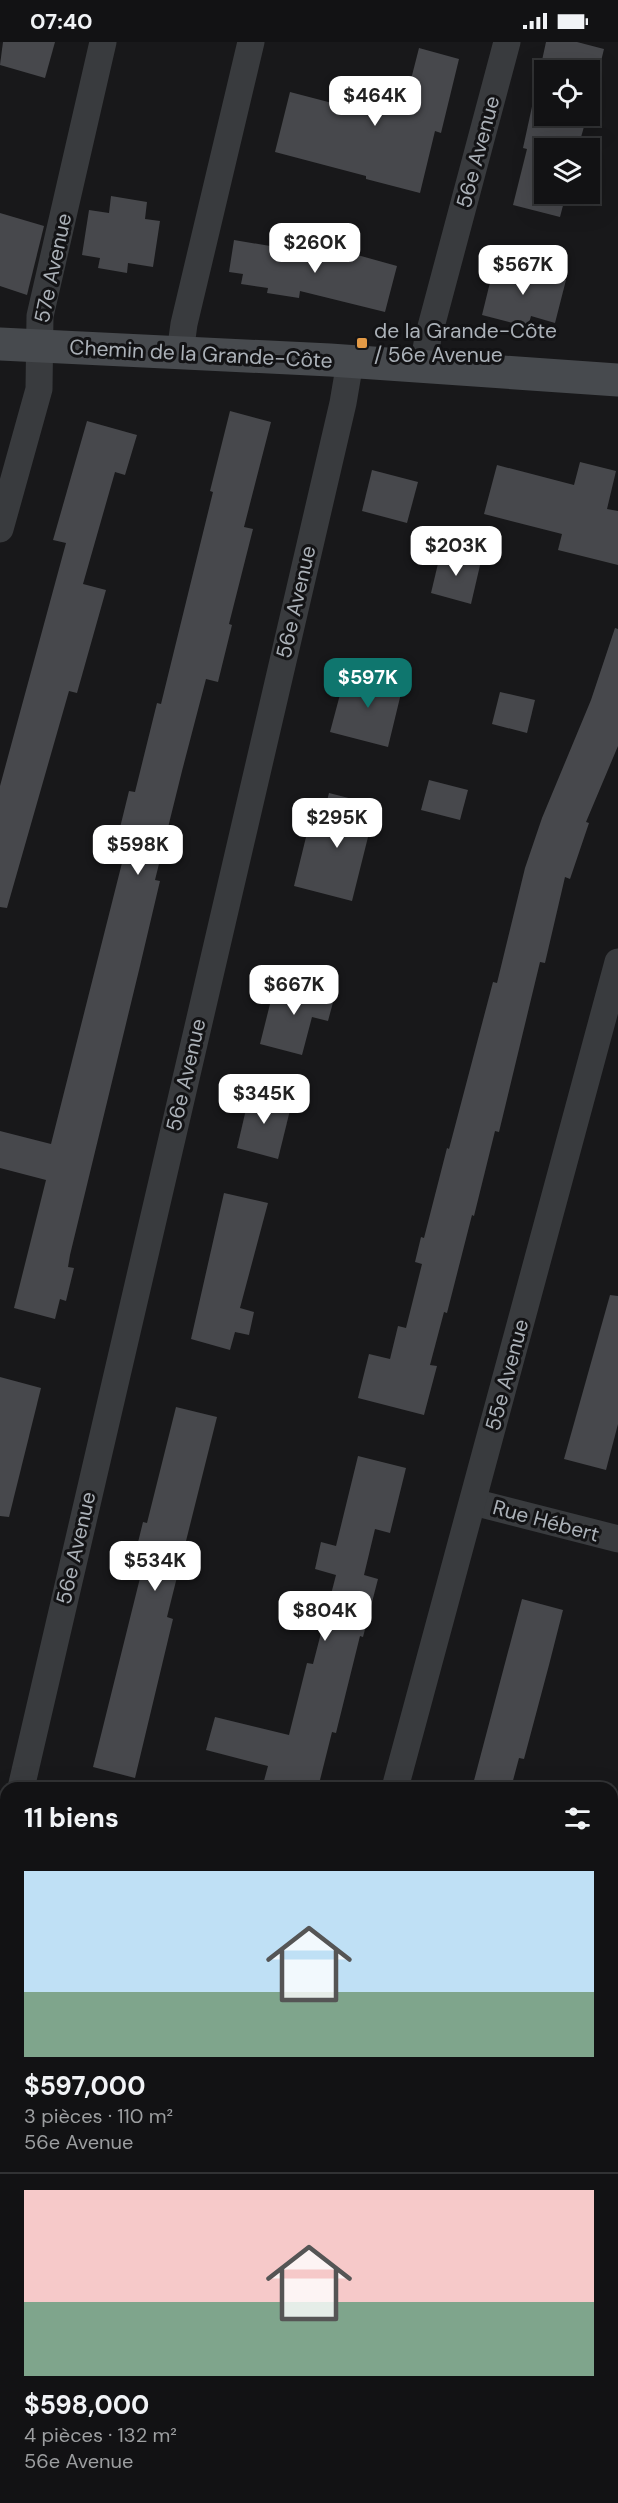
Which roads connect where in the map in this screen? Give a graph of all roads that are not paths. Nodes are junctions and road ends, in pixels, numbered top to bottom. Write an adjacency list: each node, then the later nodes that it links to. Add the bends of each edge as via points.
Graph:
1 (103, 42): 5 (street, 57e Avenue, via 40,316)
2 (251, 42): 6 (street)
3 (507, 42): 8 (street, 56e Avenue)
4 (0, 344): 5 (main road, Chemin de la Grande-Côte)
5 (38, 346): 6 (main road, Chemin de la Grande-Côte); 10 (street, 57e Avenue, via 39,389)
6 (180, 353): 7 (main road, Chemin de la Grande-Côte)
7 (350, 362): 8 (main road, Chemin de la Grande-Côte); 14 (street, 56e Avenue)
8 (423, 366): 9 (main road, Chemin de la Grande-Côte)
9 (618, 381)
10 (0, 529)
11 (618, 962): 12 (street, 55e Avenue)
12 (473, 1502): 13 (street, Rue Hébert); 15 (street, 55e Avenue)
13 (618, 1539)
14 (22, 1782)
15 (397, 1782)

